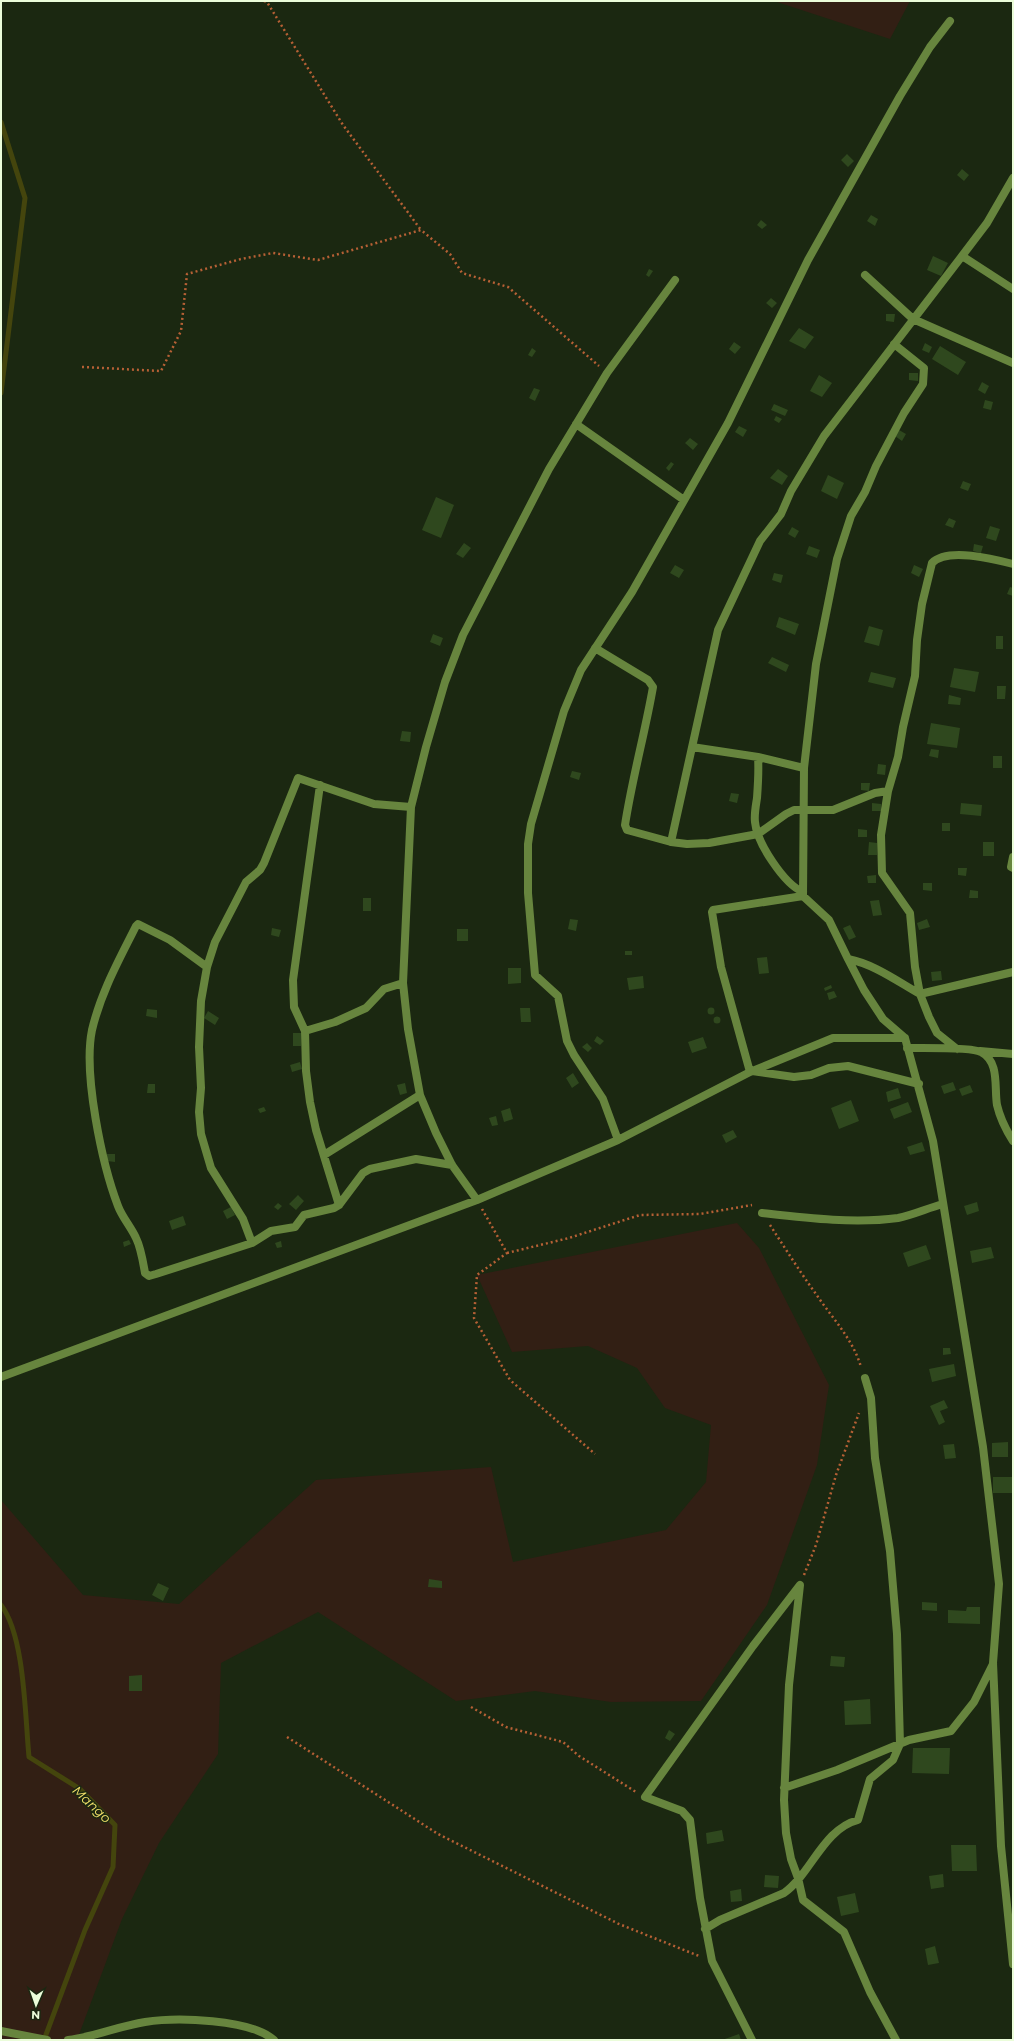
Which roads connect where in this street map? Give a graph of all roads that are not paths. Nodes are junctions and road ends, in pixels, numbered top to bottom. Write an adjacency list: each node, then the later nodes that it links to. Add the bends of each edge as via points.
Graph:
1 (950, 22): 11 (street, via 930,47 904,90 812,253 728,423)
2 (1013, 178): 3 (street, via 987,222)
3 (962, 256): 6 (street); 7 (street)
4 (865, 275): 7 (street)
5 (675, 280): 10 (street, via 607,373)
6 (1013, 289)
7 (913, 319): 8 (street); 9 (street)
8 (894, 344): 14 (street, via 824,436 791,491 781,514 760,541 718,630); 16 (street, via 924,368 924,384 888,442 851,516 844,537 816,664)
9 (1013, 363)
10 (576, 424): 11 (street); 19 (street, via 549,469 463,635 426,747)
11 (684, 500): 13 (street, via 632,592)
12 (1013, 564): 18 (street, via 988,558 954,556 936,559 932,563 922,604 915,676)
13 (595, 648): 22 (street, via 651,682 653,687 630,788 625,826 627,830); 40 (street, via 581,670 564,711 531,824 528,844 528,893 535,975 558,996 567,1041 603,1100)
14 (692, 747): 15 (street); 22 (street)
15 (758, 757): 16 (street); 21 (street, via 755,822)
16 (804, 768): 20 (street)
17 (320, 785): 19 (street, via 374,804); 27 (street, via 298,778 264,863 246,882 216,942); 31 (street, via 293,980 294,1007)
18 (888, 791): 20 (street, via 875,793 832,810); 30 (street, via 881,835 882,873 910,913)
19 (411, 808): 29 (street)
20 (804, 808): 21 (street, via 786,814); 25 (street)
21 (758, 834): 22 (street, via 709,843); 25 (street, via 778,868)
22 (671, 842)
23 (1013, 857): 24 (street)
24 (1013, 868)
25 (803, 894): 26 (street, via 829,920); 37 (street, via 712,912 721,968)
26 (848, 959): 30 (street, via 875,968); 32 (street, via 883,1019)
27 (207, 967): 48 (street, via 201,1001 199,1047 199,1112 202,1134 211,1168 243,1219); 48 (street, via 170,940 141,924 136,926 100,1000 92,1031 91,1087 105,1162 118,1207 137,1239 145,1273 150,1276)
28 (1013, 972): 30 (street)
29 (403, 983): 31 (street, via 384,989 366,1008 335,1022); 39 (street)
30 (920, 994): 34 (street, via 937,1033)
31 (305, 1031): 42 (street, via 310,1102)
32 (905, 1038): 33 (street); 37 (street, via 833,1038)
33 (907, 1048): 34 (street); 38 (street)
34 (957, 1049): 35 (street)
35 (980, 1051): 36 (street); 41 (street, via 992,1061 997,1104 1006,1130)
36 (1013, 1054)
37 (751, 1071): 38 (street, via 794,1077 848,1066); 40 (street)
38 (919, 1084): 46 (street, via 933,1141)
39 (420, 1095): 42 (street); 43 (street)
40 (618, 1140): 44 (street)
41 (1013, 1141)
42 (324, 1155): 45 (street)
43 (452, 1165): 44 (street); 45 (street, via 416,1159 370,1168 363,1173)
44 (477, 1200): 49 (street)
45 (339, 1204): 48 (street, via 334,1208 304,1215 296,1227 271,1231)
46 (943, 1204): 47 (street, via 899,1218 830,1219); 51 (street, via 983,1447 999,1584)
47 (762, 1213)
48 (252, 1243)
49 (1, 1377)
50 (865, 1378): 52 (street, via 871,1398 875,1458 890,1550 897,1634)
51 (993, 1664): 52 (street, via 974,1702 951,1731); 56 (street, via 1001,1846)
52 (900, 1744): 53 (street); 54 (street, via 892,1760 870,1779 858,1820 838,1831)
53 (784, 1788): 54 (street, via 786,1833); 55 (street, via 789,1684 800,1585 752,1646 645,1797 682,1811 690,1820)
54 (798, 1878): 55 (street, via 793,1887 784,1893); 62 (street, via 803,1900 844,1932 870,1992)
55 (705, 1929): 61 (street, via 712,1961)
56 (1013, 1964)
57 (1, 2031): 58 (street)
58 (47, 2040)
59 (68, 2040): 60 (street, via 146,2022 203,2021 240,2025)
60 (274, 2040)
61 (752, 2040)
62 (896, 2040)

